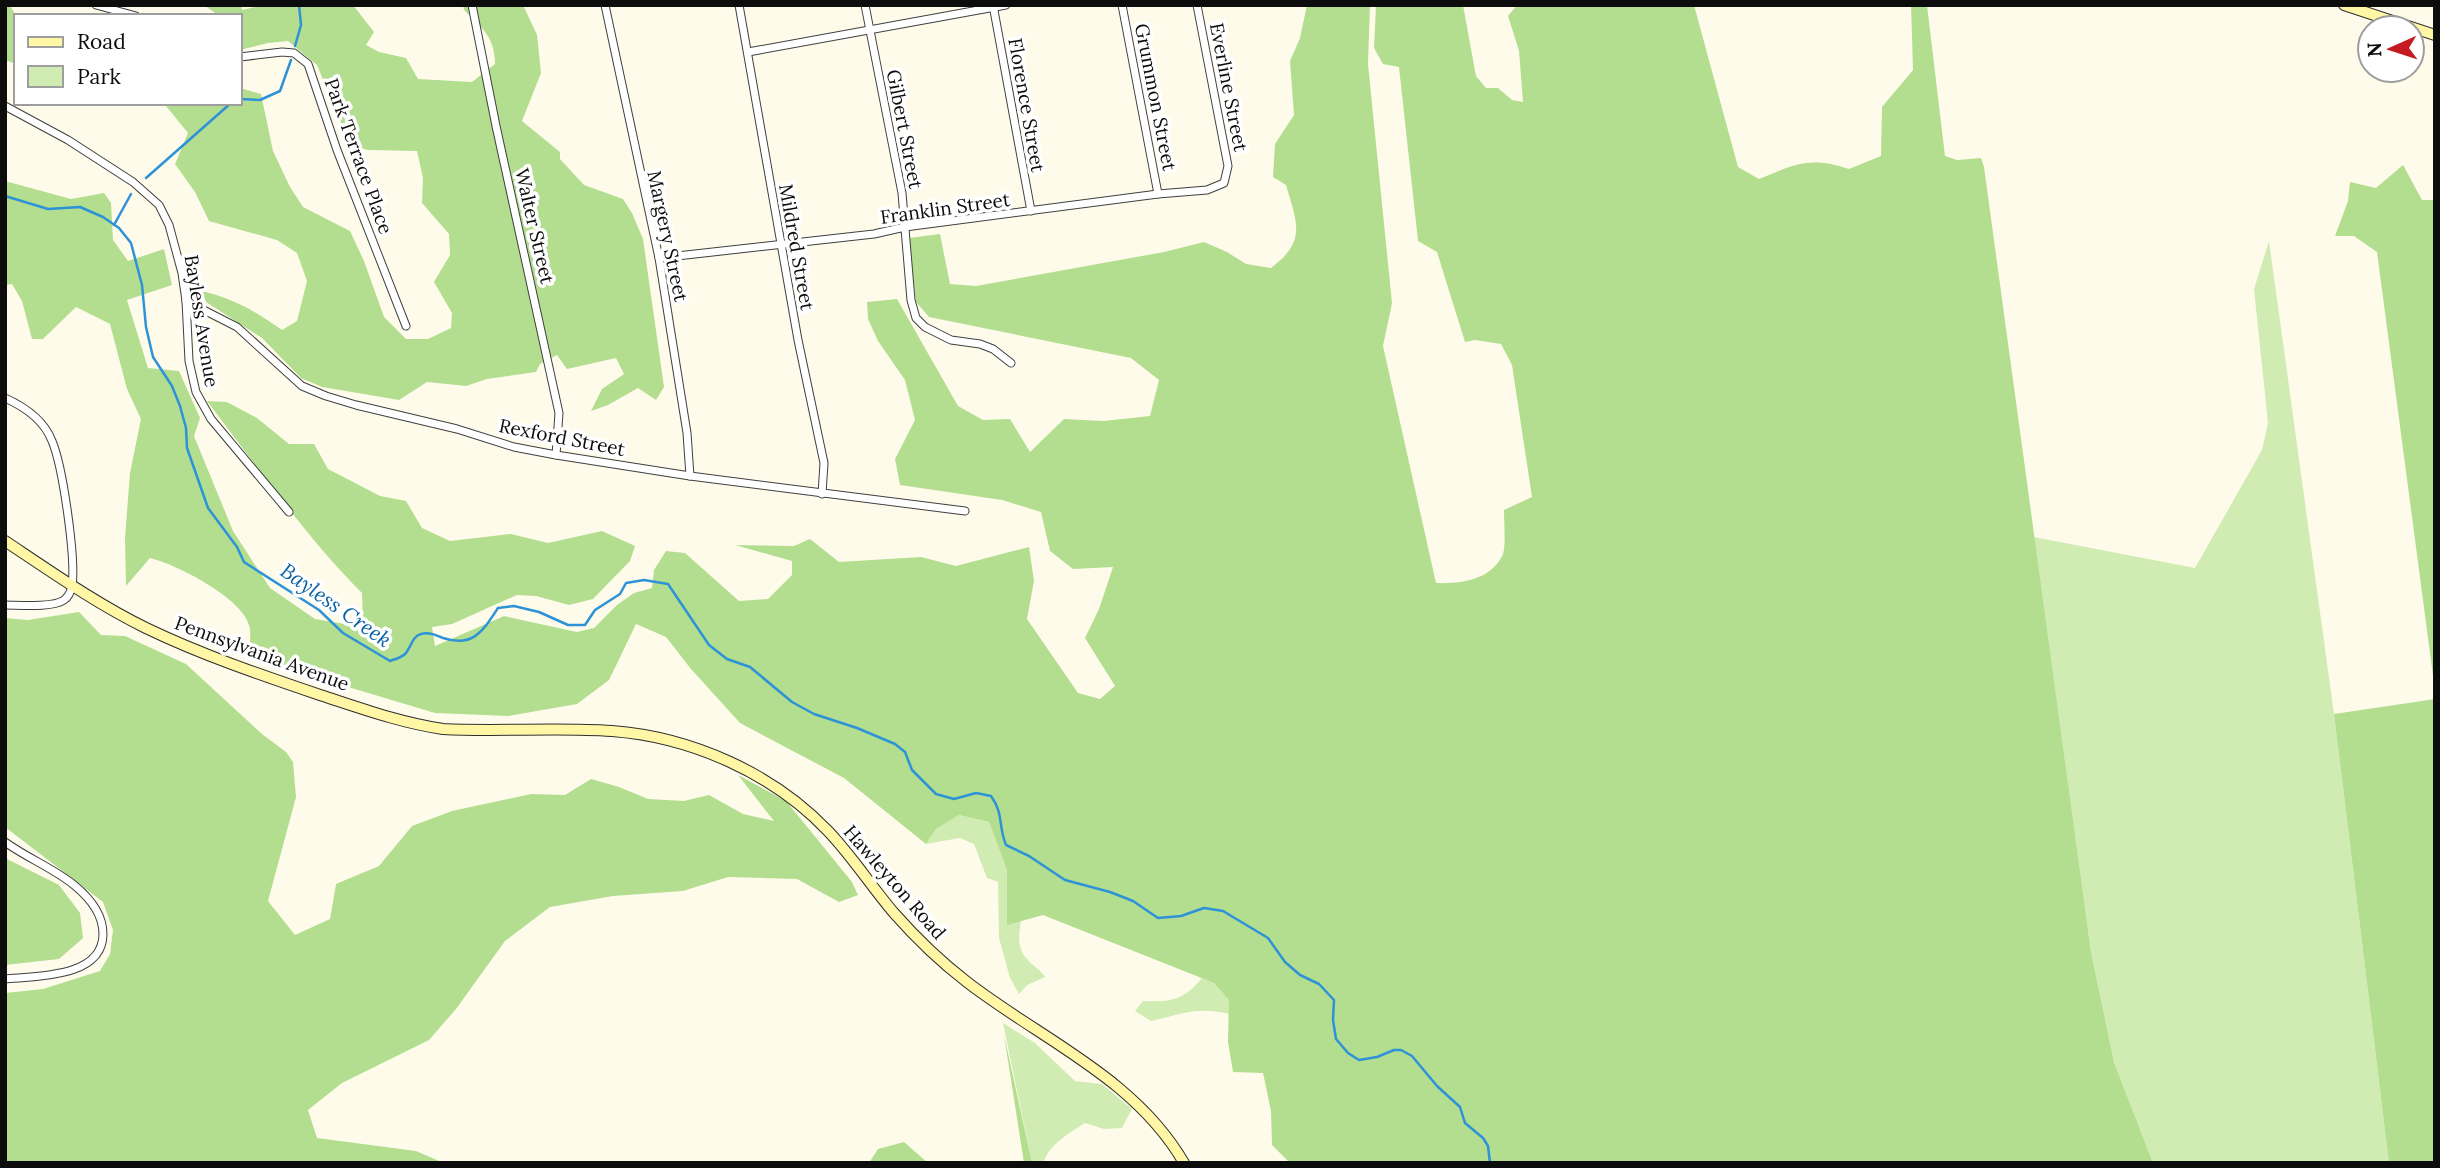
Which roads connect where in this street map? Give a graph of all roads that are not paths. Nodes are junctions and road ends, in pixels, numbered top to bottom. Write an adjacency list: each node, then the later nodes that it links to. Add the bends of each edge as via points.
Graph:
1 (96, 5): 11 (street)
2 (472, 5): 27 (street, Walter Street, via 559,413)
3 (605, 5): 22 (street, Margery Street)
4 (738, 5): 14 (street, Mildred Street)
5 (865, 5): 12 (street, Gilbert Street)
6 (1006, 5): 10 (street)
7 (1122, 5): 18 (street, Grummon Street)
8 (1197, 5): 17 (street, Everline Street)
9 (2344, 5): 13 (street)
10 (993, 6): 12 (street); 19 (street, Florence Street)
11 (129, 14)
12 (870, 30): 14 (street); 20 (street, Gilbert Street)
13 (2435, 34)
14 (748, 52): 21 (street, Mildred Street)
15 (242, 57): 24 (street, Park Terrace Place, via 282,52 308,64)
16 (5, 106): 23 (street, Bayless Avenue, via 152,197 169,225)
17 (1227, 175): 18 (street, Franklin Street, via 1224,183 1207,190)
18 (1158, 194): 19 (street, Franklin Street)
19 (1031, 211): 20 (street, Franklin Street)
20 (905, 227): 21 (street, Franklin Street); 25 (street, Gilbert Street, via 916,318 951,340 980,344)
21 (780, 245): 22 (street, Franklin Street); 29 (street, Mildred Street, via 824,463)
22 (659, 258): 28 (street, Margery Street)
23 (186, 301): 27 (street, Rexford Street, via 237,327 302,386 326,396); 30 (street, Bayless Avenue, via 189,361 199,399)
24 (406, 326)
25 (1012, 363)
26 (5, 398): 33 (street, via 27,410 52,440 66,509)
27 (556, 455): 28 (street, Rexford Street)
28 (690, 475): 29 (street, Rexford Street)
29 (822, 494): 31 (street, Rexford Street)
30 (289, 512)
31 (965, 512)
32 (5, 541): 33 (street, Pennsylvania Avenue)
33 (72, 585): 34 (street, via 65,599 54,604); 35 (street, Pennsylvania Avenue, via 193,649 373,712 443,729)
34 (5, 605)
35 (528, 731): 38 (street, Hawleyton Road, via 614,732 666,741 747,770 784,792 830,832 894,912 941,961 1117,1085 1155,1121)
36 (5, 842): 37 (street, via 77,887 103,924 103,943 87,964 64,972)
37 (5, 979)
38 (1184, 1163)

